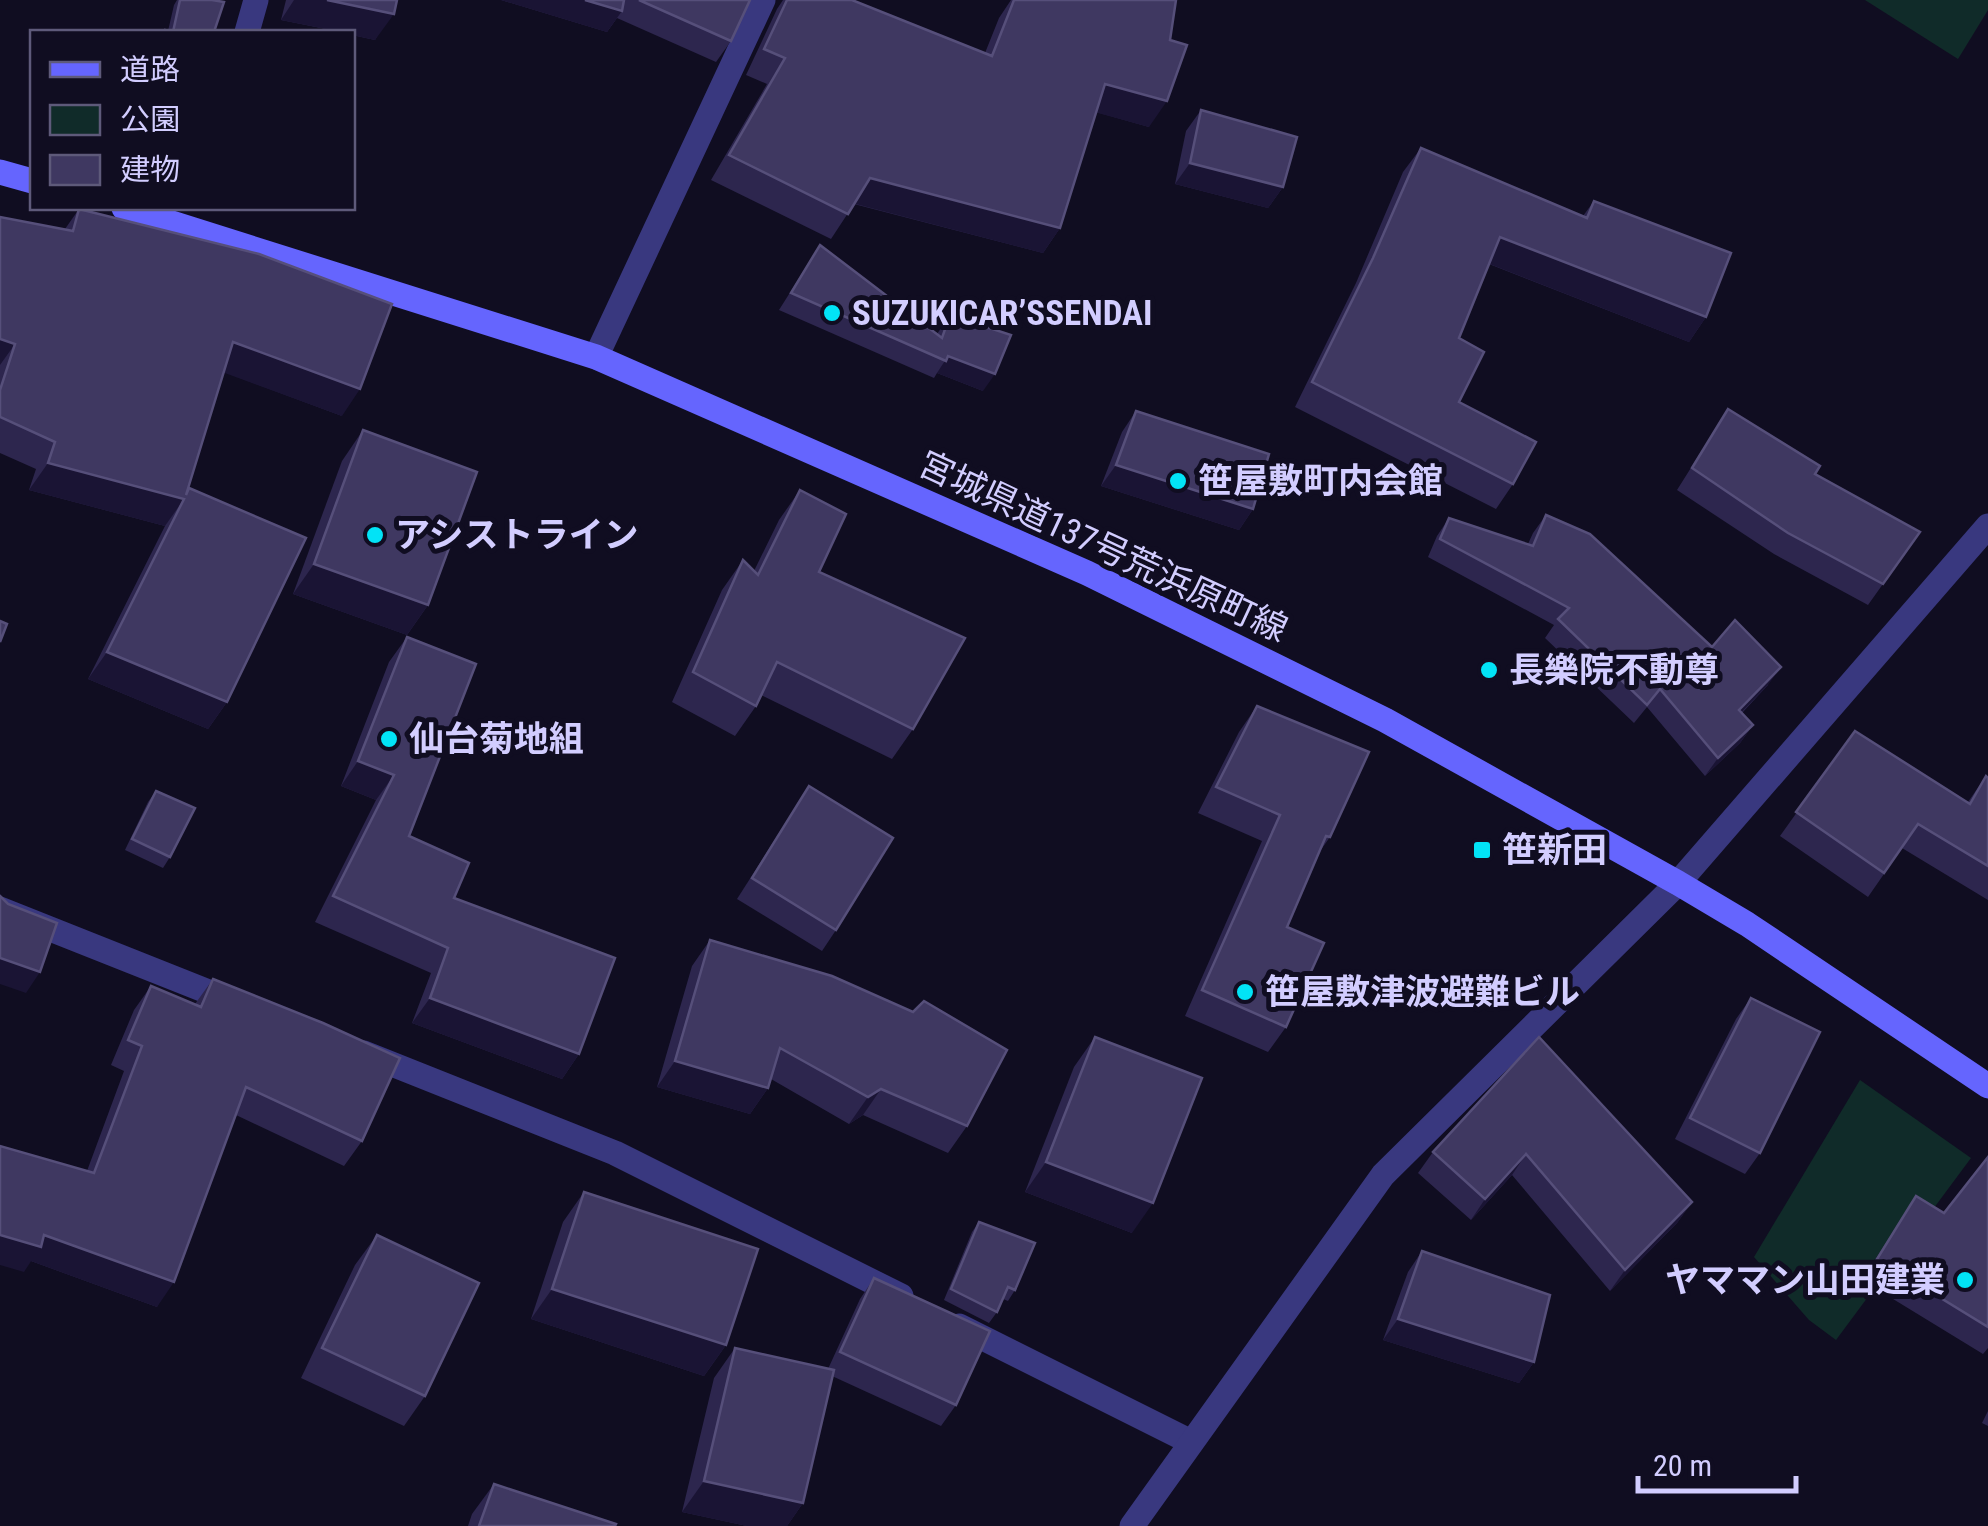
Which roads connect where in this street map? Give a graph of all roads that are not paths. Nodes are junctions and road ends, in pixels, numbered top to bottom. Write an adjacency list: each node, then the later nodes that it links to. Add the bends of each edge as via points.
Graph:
1 (256, 0): 3 (street)
2 (764, 0): 7 (street)
3 (247, 30)
4 (0, 172): 5 (main road)
5 (30, 180)
6 (130, 210): 7 (main road, 宮城県道137号荒浜原町線)
7 (596, 357): 9 (main road, 宮城県道137号荒浜原町線, via 1104,582 1386,720)
8 (1988, 526): 9 (street)
9 (1678, 883): 13 (main road, 宮城県道137号荒浜原町線); 14 (street, via 1383,1175)
10 (0, 909): 11 (street)
11 (253, 1009)
12 (344, 1045): 14 (street, via 615,1152)
13 (1988, 1086)
14 (1192, 1442): 15 (street)
15 (1132, 1526)

